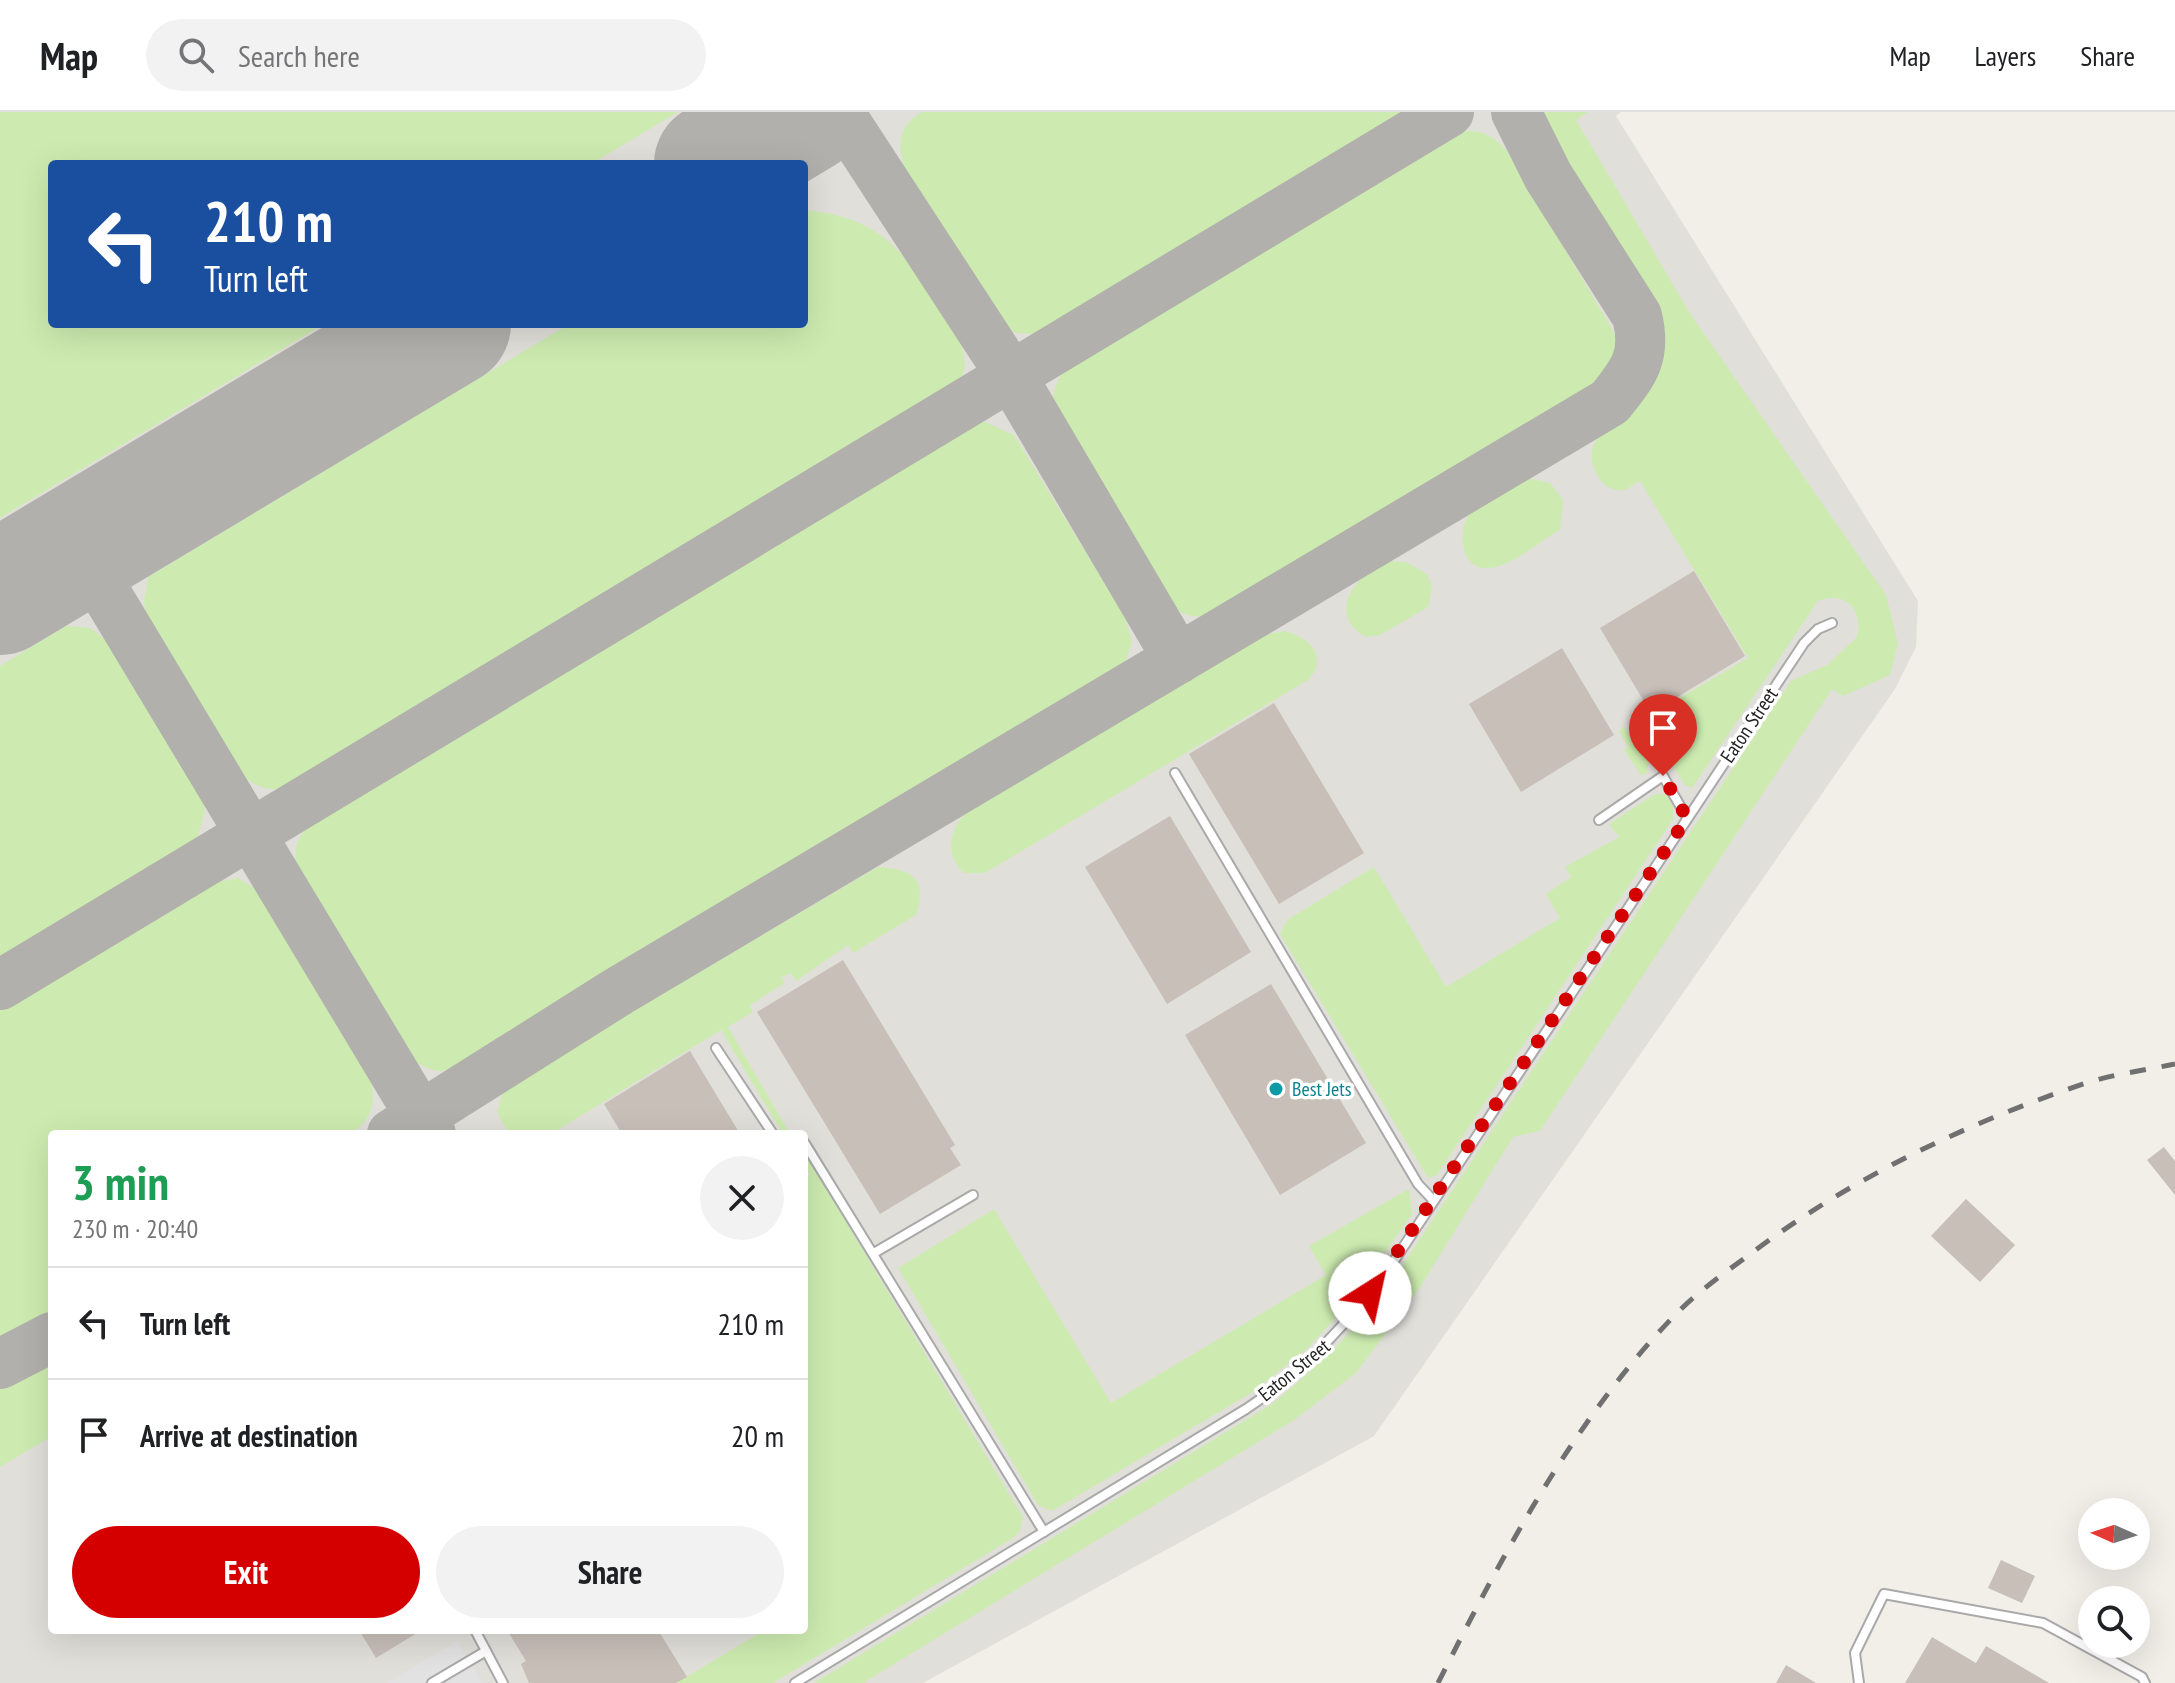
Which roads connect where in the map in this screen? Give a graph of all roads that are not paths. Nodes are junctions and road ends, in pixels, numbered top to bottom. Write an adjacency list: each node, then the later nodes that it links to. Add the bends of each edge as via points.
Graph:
1 (1832, 623): 3 (lane, Eaton Street, via 1804,643)
2 (1175, 773): 9 (lane, via 1418,1184)
3 (1687, 818): 4 (lane, via 1663,776); 9 (lane, Eaton Street)
4 (1599, 820)
5 (716, 1048): 6 (lane)
6 (770, 1130)
7 (808, 1148): 10 (lane)
8 (973, 1195): 10 (lane)
9 (1433, 1200): 11 (lane, Eaton Street, via 1356,1313 1316,1356 1246,1409)
10 (874, 1253): 11 (lane)
11 (1044, 1532): 16 (lane, Eaton Street)
12 (477, 1634): 13 (lane)
13 (486, 1651): 14 (lane); 15 (lane)
14 (432, 1683)
15 (503, 1683)
16 (795, 1683)
17 (1859, 1683): 18 (lane, via 1855,1653 1884,1594 2043,1623)
18 (2145, 1683)

